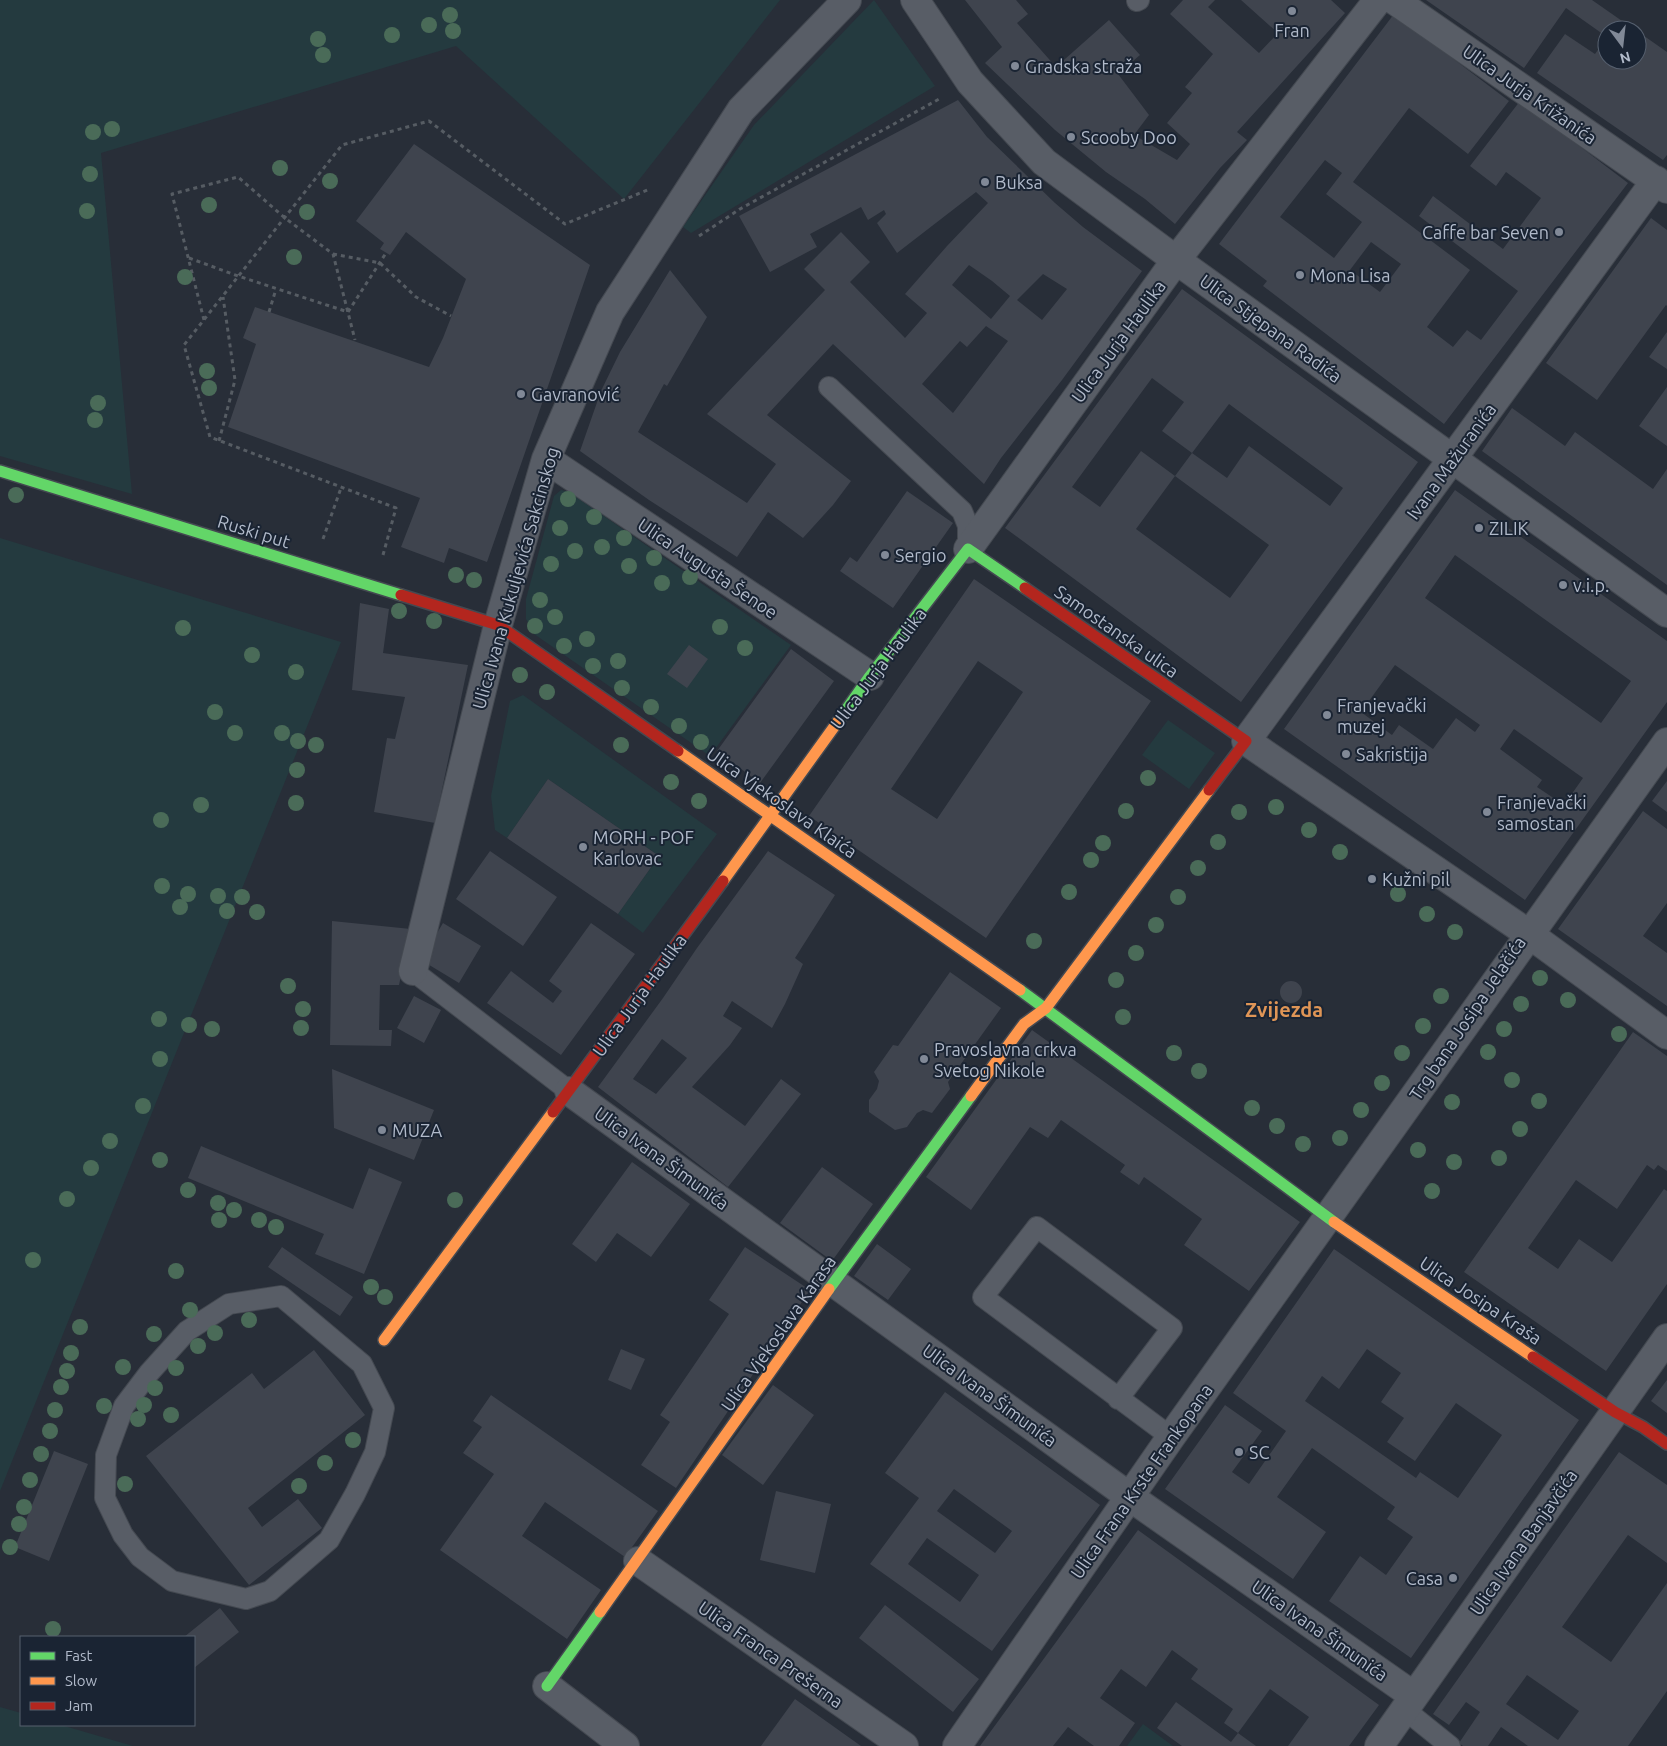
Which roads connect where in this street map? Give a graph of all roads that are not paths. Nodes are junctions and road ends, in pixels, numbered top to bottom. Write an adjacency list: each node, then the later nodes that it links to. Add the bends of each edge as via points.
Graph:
1 (847, 0): 8 (street, Ulica Ivana Kukuljevića Sakcinskog, via 741,110 610,312)
2 (915, 0): 6 (street, Ulica Stjepana Radića, via 970,82 1044,162)
3 (1378, 0): 6 (street, Ulica Jurja Haulika)
4 (1394, 0): 5 (street, Ulica Jurja Križanića)
5 (1661, 185): 9 (street, Ivana Mažuranića)
6 (1176, 260): 9 (street, Ulica Stjepana Radića); 11 (street, Ulica Jurja Haulika)
7 (829, 387): 11 (lane, via 962,511 968,526)
8 (546, 459): 13 (street, Ulica Ivana Kukuljevića Sakcinskog); 14 (street, Ulica Augusta Šenoe)
9 (1453, 459): 12 (street, Ulica Stjepana Radića); 15 (street, Ivana Mažuranića)
10 (0, 471): 13 (street, Ruski put)
11 (968, 549): 14 (street, Ulica Jurja Haulika); 15 (street, Samostanska ulica)
12 (1667, 613)
13 (498, 625): 17 (street, Ulica Vjekoslava Klaića); 19 (street, Ulica Ivana Kukuljevića Sakcinskog)
14 (870, 676): 17 (street, Ulica Jurja Haulika)
15 (1246, 741): 18 (street, Trg bana Josipa Jelačića); 20 (street)
16 (1667, 742): 18 (street)
17 (772, 816): 20 (street, Ulica Vjekoslava Klaića); 22 (street, Ulica Jurja Haulika)
18 (1529, 934): 21 (street); 23 (street, Trg bana Josipa Jelačića)
19 (413, 971): 22 (lane)
20 (1046, 1008): 23 (street); 24 (street, Ulica Vjekoslava Karasa, via 1024,1024)
21 (1667, 1035)
22 (569, 1091): 24 (street, Ulica Ivana Šimunića); 26 (street, Ulica Jurja Haulika)
23 (1328, 1218): 29 (street, Ulica Josipa Kraša); 30 (street, Ulica Frana Krste Frankopana)
24 (834, 1282): 32 (street, Ulica Ivana Šimunića); 33 (street, Ulica Vjekoslava Karasa)
25 (1667, 1338): 29 (street, Ulica Ivana Banjavčića)
26 (384, 1340): 27 (lane)
27 (362, 1364): 27 (lane, via 281,1296 229,1304 187,1331 124,1406 106,1455 105,1498 124,1535 140,1557 172,1581 246,1599 270,1591 329,1540 375,1452 384,1408)
28 (1118, 1399): 28 (lane, via 983,1297 1037,1227 1172,1328); 30 (lane)
29 (1615, 1412): 31 (street, Ulica Josipa Kraša); 35 (street, Ulica Ivana Banjavčića)
30 (1171, 1438): 32 (street, Ulica Frana Krste Frankopana)
31 (1667, 1444)
32 (1130, 1497): 35 (street, Ulica Ivana Šimunića); 38 (street, Ulica Frana Krste Frankopana)
33 (638, 1561): 34 (street, Ulica Vjekoslava Karasa); 37 (street, Ulica Franca Prešerna)
34 (547, 1686): 36 (street)
35 (1409, 1703): 39 (street, Ulica Ivana Banjavčića); 40 (lane)
36 (625, 1746)
37 (904, 1746)
38 (957, 1746)
39 (1379, 1746)
40 (1450, 1746)

